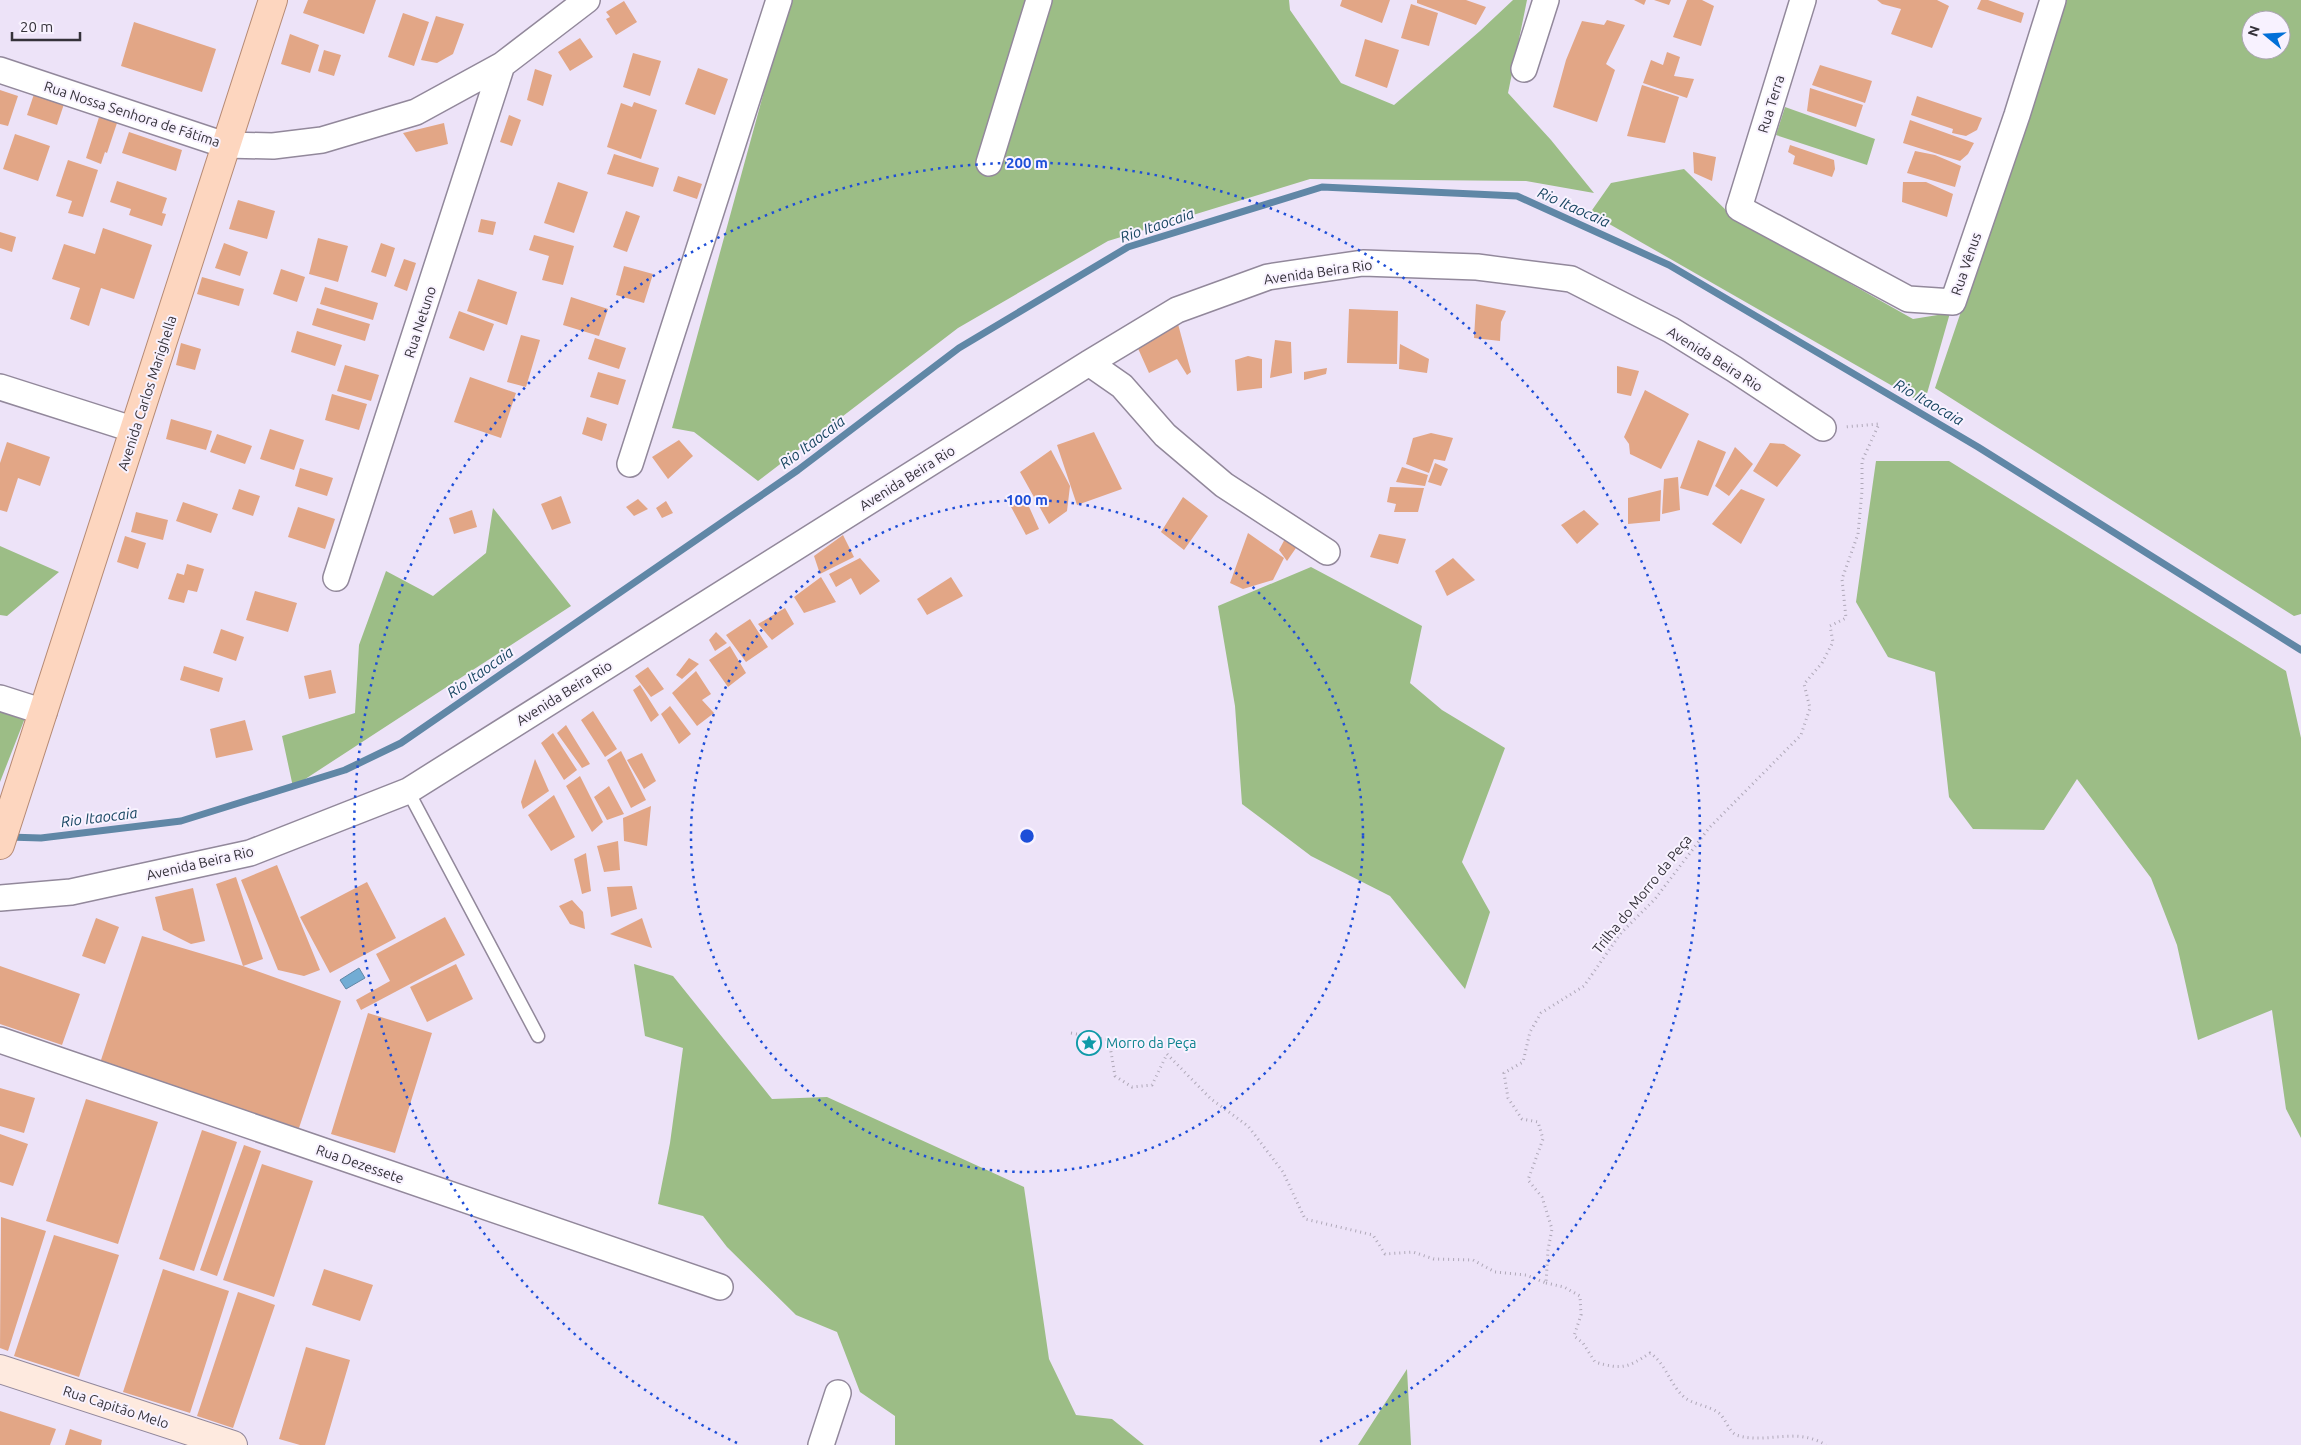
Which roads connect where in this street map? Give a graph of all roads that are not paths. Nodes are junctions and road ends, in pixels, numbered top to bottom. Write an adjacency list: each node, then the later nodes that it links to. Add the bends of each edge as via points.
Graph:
1 (273, 0): 11 (main road, Avenida Carlos Marighella)
2 (587, 0): 8 (street, Rua Nossa Senhora de Fátima)
3 (779, 0): 18 (street)
4 (1039, 0): 12 (street)
5 (1546, 0): 9 (street)
6 (1803, 0): 13 (street, Rua Terra)
7 (2053, 0): 13 (street, Rua Vênus, via 1953,302 1908,299)
8 (502, 65): 11 (street, Rua Nossa Senhora de Fátima, via 416,112 322,140 273,146); 20 (street, Rua Netuno)
9 (1524, 69)
10 (0, 70): 11 (street, Rua Nossa Senhora de Fátima)
11 (225, 145): 17 (main road, Avenida Carlos Marighella)
12 (990, 163)
13 (1739, 208)
14 (1089, 363): 16 (street, Avenida Beira Rio, via 1177,310 1268,277 1363,263 1477,267 1571,278 1671,330); 19 (street, via 1122,386 1164,435 1224,485); 23 (street, Avenida Beira Rio)
15 (0, 387): 17 (street)
16 (1823, 428)
17 (135, 430): 22 (main road, Avenida Carlos Marighella)
18 (630, 464)
19 (1327, 552)
20 (336, 578)
21 (0, 698): 22 (street)
22 (44, 712): 24 (main road, Avenida Carlos Marighella)
23 (408, 791): 25 (street, Avenida Beira Rio, via 250,853 71,892); 26 (lane)
24 (0, 845)
25 (0, 898)
26 (538, 1036)
27 (0, 1040): 28 (street, Rua Dezessete)
28 (720, 1287)
29 (0, 1369): 31 (main road, Rua Capitão Melo)
30 (838, 1393): 32 (street)
31 (233, 1445)
32 (821, 1445)

